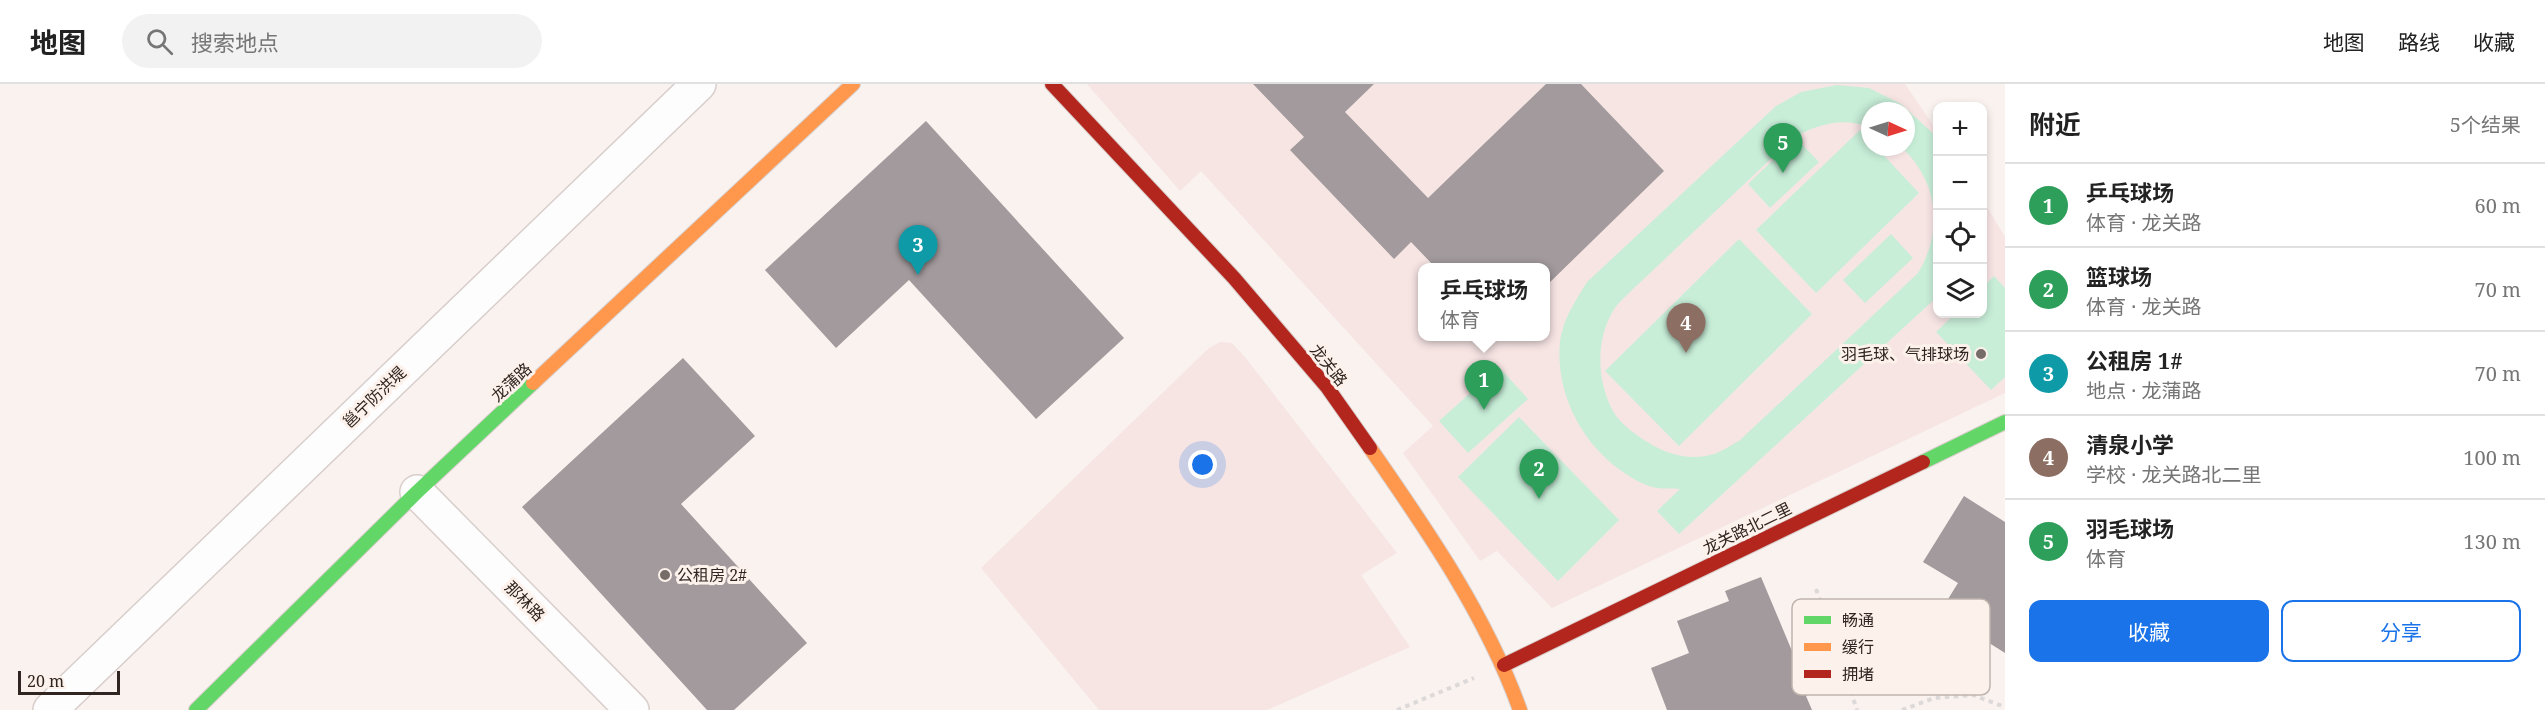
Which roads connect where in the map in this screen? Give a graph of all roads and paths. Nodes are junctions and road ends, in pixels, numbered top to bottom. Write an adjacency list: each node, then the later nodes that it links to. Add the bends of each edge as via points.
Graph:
1 (699, 84): 11 (street, 邕宁防洪堤)
2 (853, 84): 5 (street, 龙蒲路)
3 (1052, 84): 8 (street, 龙关路, via 1234,278 1327,387 1429,532)
4 (2005, 422): 8 (street, 龙关路北二里)
5 (417, 492): 12 (street, 龙蒲路); 13 (street, 那林路)
6 (1816, 589): 7 (path)
7 (1819, 599)
8 (1504, 665): 14 (path); 15 (street, 龙关路)
9 (1852, 695): 16 (path)
10 (2005, 707): 17 (path, via 1973,695 1934,698)
11 (50, 710)
12 (196, 710)
13 (632, 710)
14 (1397, 710)
15 (1520, 710)
16 (1857, 710)
17 (1902, 710)

